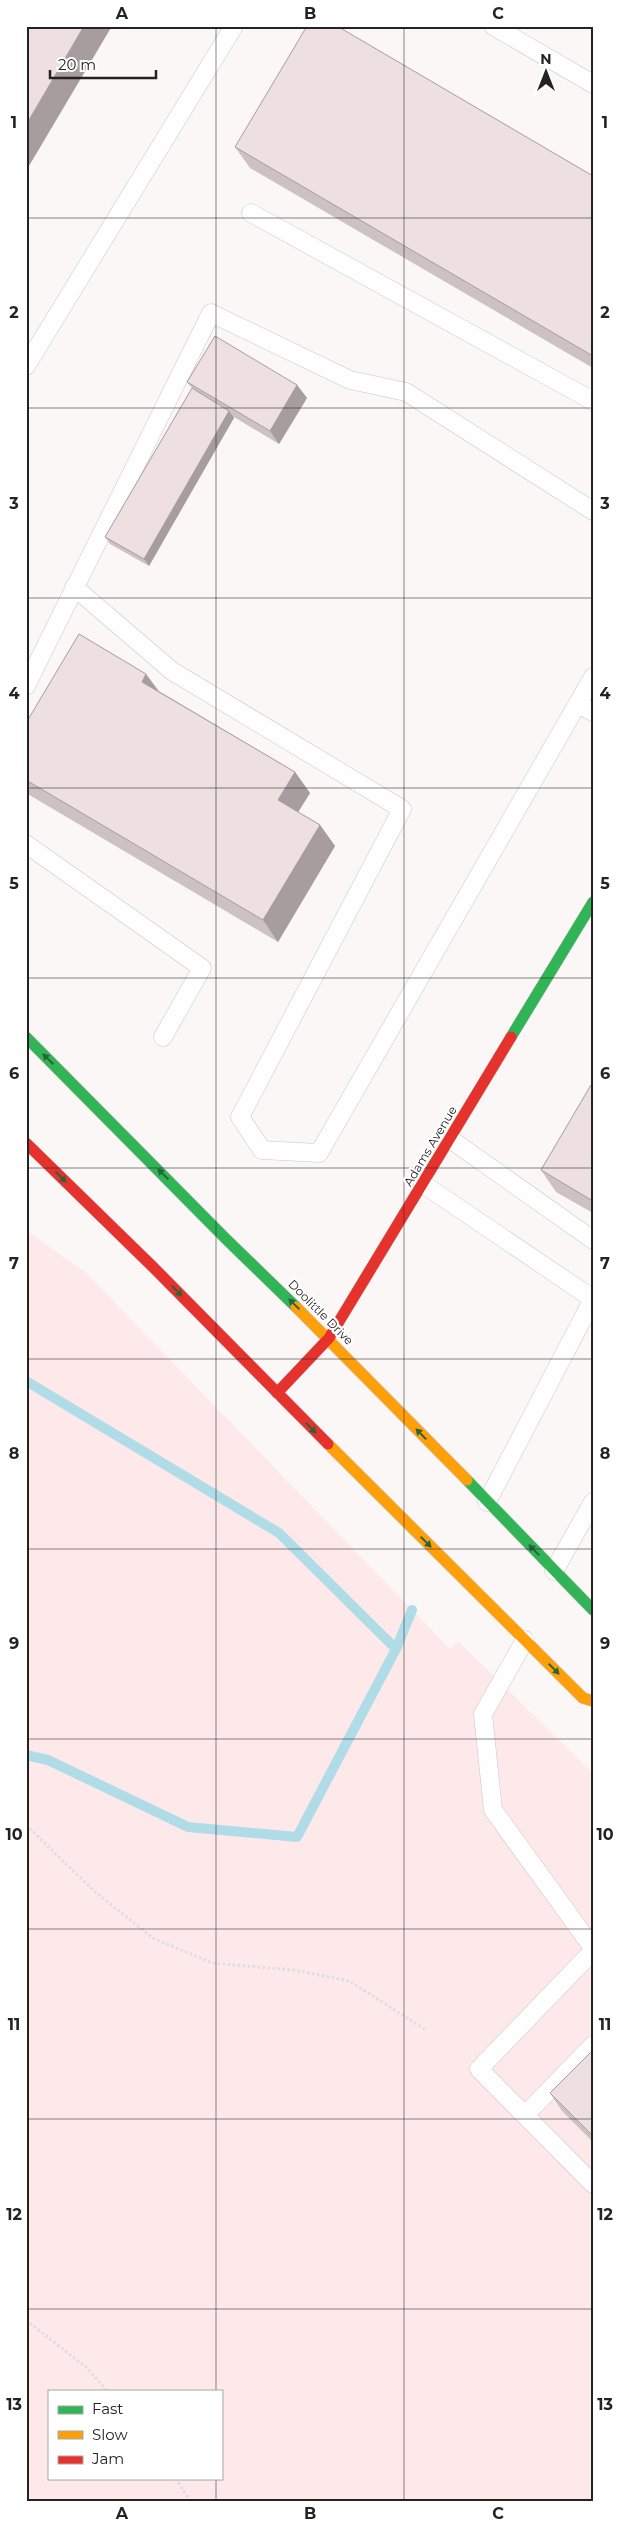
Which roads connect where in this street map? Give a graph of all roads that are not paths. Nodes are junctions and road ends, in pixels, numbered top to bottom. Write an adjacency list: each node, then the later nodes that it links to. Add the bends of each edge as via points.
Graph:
1 (234, 26): 5 (lane)
2 (493, 26): 3 (lane)
3 (593, 84)
4 (251, 213): 6 (lane)
5 (26, 366)
6 (593, 401)
7 (593, 511): 8 (lane, via 406,392 350,380 211,313)
8 (74, 587): 10 (lane); 11 (lane, via 172,671 402,809 240,1117 262,1150 319,1153)
9 (593, 677): 11 (lane)
10 (26, 686)
11 (585, 708)
12 (26, 844): 15 (lane, via 202,968)
13 (593, 902): 16 (main road, Adams Avenue)
14 (26, 1037): 20 (main road, Doolittle Drive, one-way to 14)
15 (163, 1037)
16 (450, 1139): 18 (main road, Adams Avenue); 19 (lane)
17 (26, 1143): 21 (main road, one-way to 21)
18 (423, 1184): 20 (main road, Adams Avenue); 22 (lane, via 592,1300)
19 (593, 1240)
20 (329, 1338): 21 (main road, Adams Avenue); 22 (main road, Doolittle Drive, one-way to 20)
21 (277, 1393): 26 (main road, one-way to 26)
22 (487, 1502): 24 (main road, Doolittle Drive, one-way to 22)
23 (593, 1502): 24 (lane)
24 (554, 1570): 25 (main road, Doolittle Drive)
25 (593, 1610)
26 (525, 1640): 27 (main road, one-way to 27, via 583,1698); 28 (lane, via 483,1714 493,1810)
27 (593, 1700)
28 (593, 1949): 30 (lane, via 479,2068)
29 (593, 2044): 30 (lane)
30 (525, 2115): 31 (lane)
31 (593, 2184)

